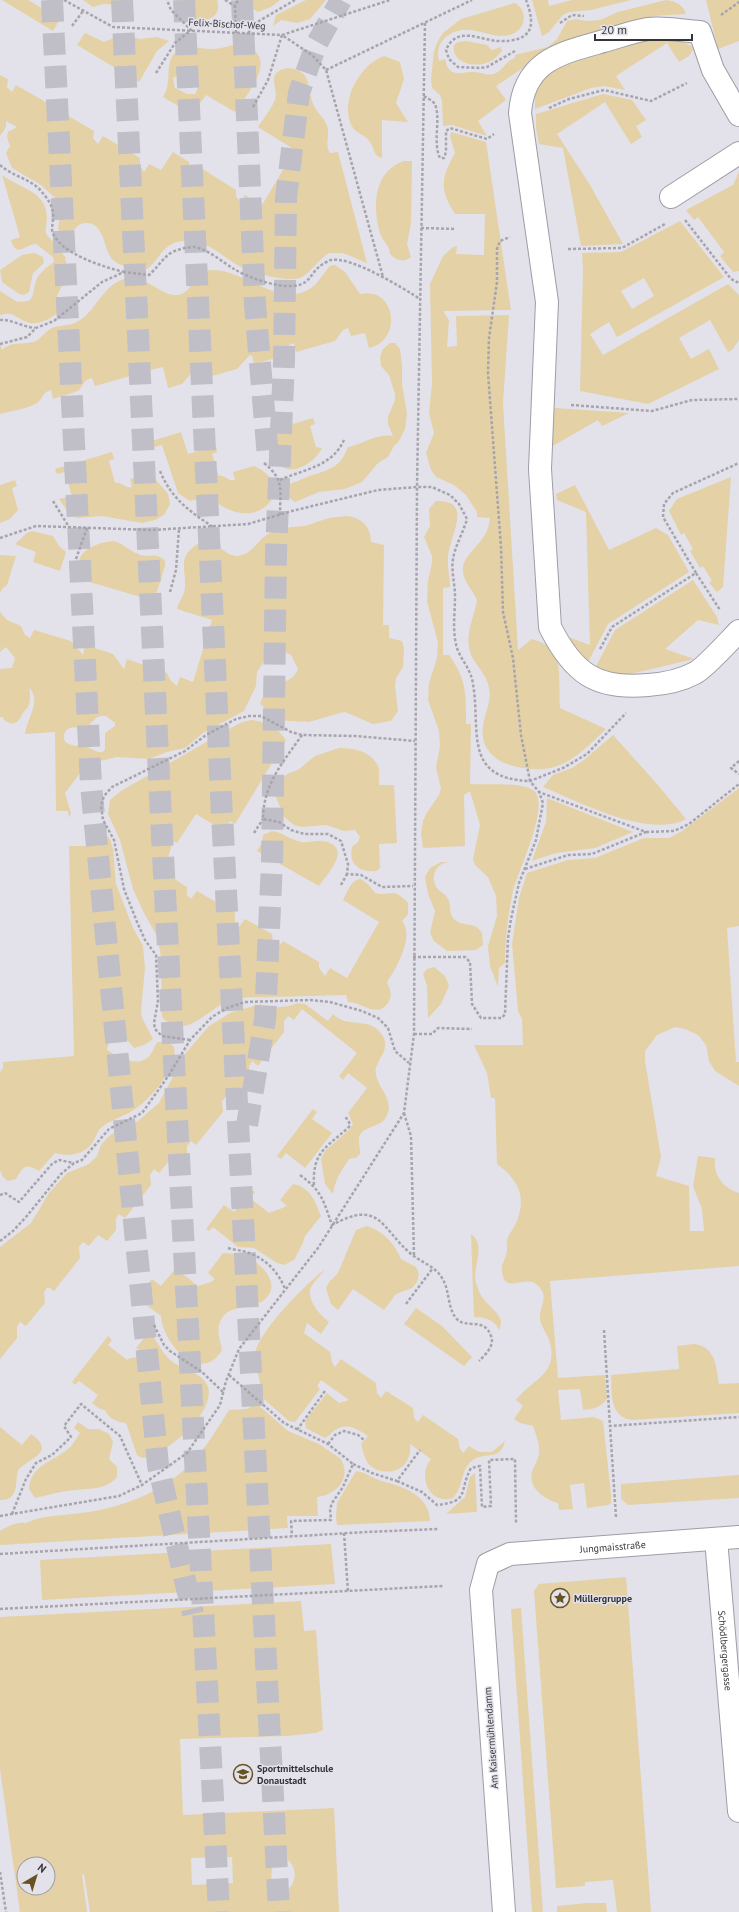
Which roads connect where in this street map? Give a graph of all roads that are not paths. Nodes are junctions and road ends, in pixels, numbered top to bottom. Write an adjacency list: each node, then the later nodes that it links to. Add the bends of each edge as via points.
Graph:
1 (739, 115): 4 (street, via 713,70 700,32 648,29 574,49 547,60 536,70 521,98 521,116 547,302 540,469 550,627 558,644 575,666 597,681 627,687 662,684 696,673)
2 (739, 153): 3 (street)
3 (671, 197)
4 (739, 631)
5 (739, 1537): 6 (street, Jungmaisstraße)
6 (716, 1539): 7 (street, Jungmaisstraße, via 510,1554); 8 (street, Schödlbergergasse)
7 (493, 1562): 9 (street, Am Kaisermühlendamm, via 481,1590)
8 (739, 1811)
9 (504, 1912)

